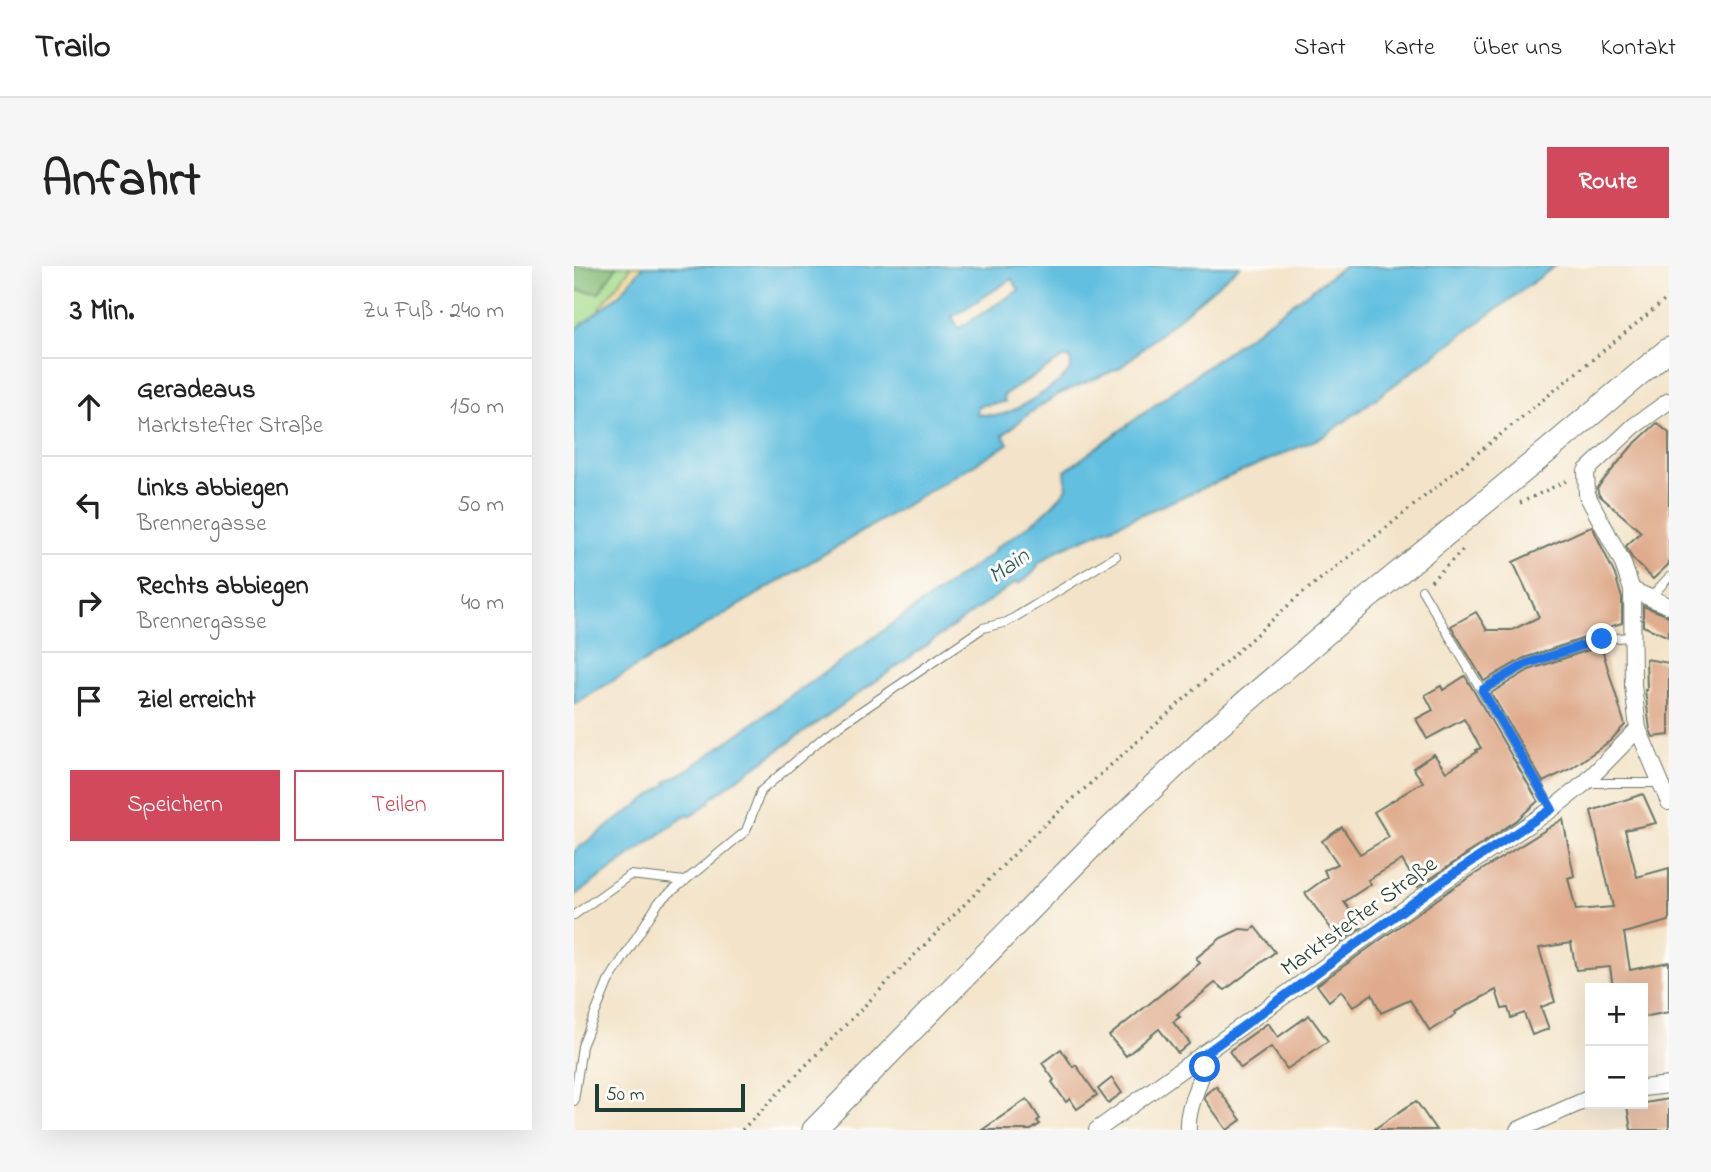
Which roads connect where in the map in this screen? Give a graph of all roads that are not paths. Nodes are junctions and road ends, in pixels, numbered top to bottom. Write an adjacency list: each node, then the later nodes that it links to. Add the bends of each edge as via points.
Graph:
1 (1669, 349): 23 (main road, via 1213,730 1099,839)
2 (1669, 401): 6 (street, via 1586,471 1587,495)
3 (1116, 556): 16 (lane, via 1007,622 983,628 826,735 761,791 746,831)
4 (1669, 577): 7 (lane)
5 (1422, 590): 10 (lane)
6 (1632, 590): 7 (street); 9 (street)
7 (1650, 598): 8 (street)
8 (1669, 606)
9 (1631, 637): 10 (lane, via 1602,639 1526,664); 11 (street)
10 (1482, 690): 15 (lane)
11 (1638, 729): 12 (street); 13 (street, Marktstefter Straße)
12 (1665, 779): 13 (lane); 14 (street)
13 (1585, 783): 15 (street, Marktstefter Straße)
14 (1669, 802)
15 (1552, 809): 18 (street, Marktstefter Straße, via 1447,878)
16 (685, 881): 17 (lane, via 630,875); 22 (lane, via 659,902 608,982 583,1046)
17 (574, 915)
18 (1206, 1053): 24 (street, Marktstefter Straße); 25 (street)
19 (1669, 1085): 20 (street)
20 (1648, 1087)
21 (1585, 1100): 26 (street)
22 (574, 1101)
23 (814, 1130)
24 (1097, 1130)
25 (1188, 1130)
26 (1518, 1130)

